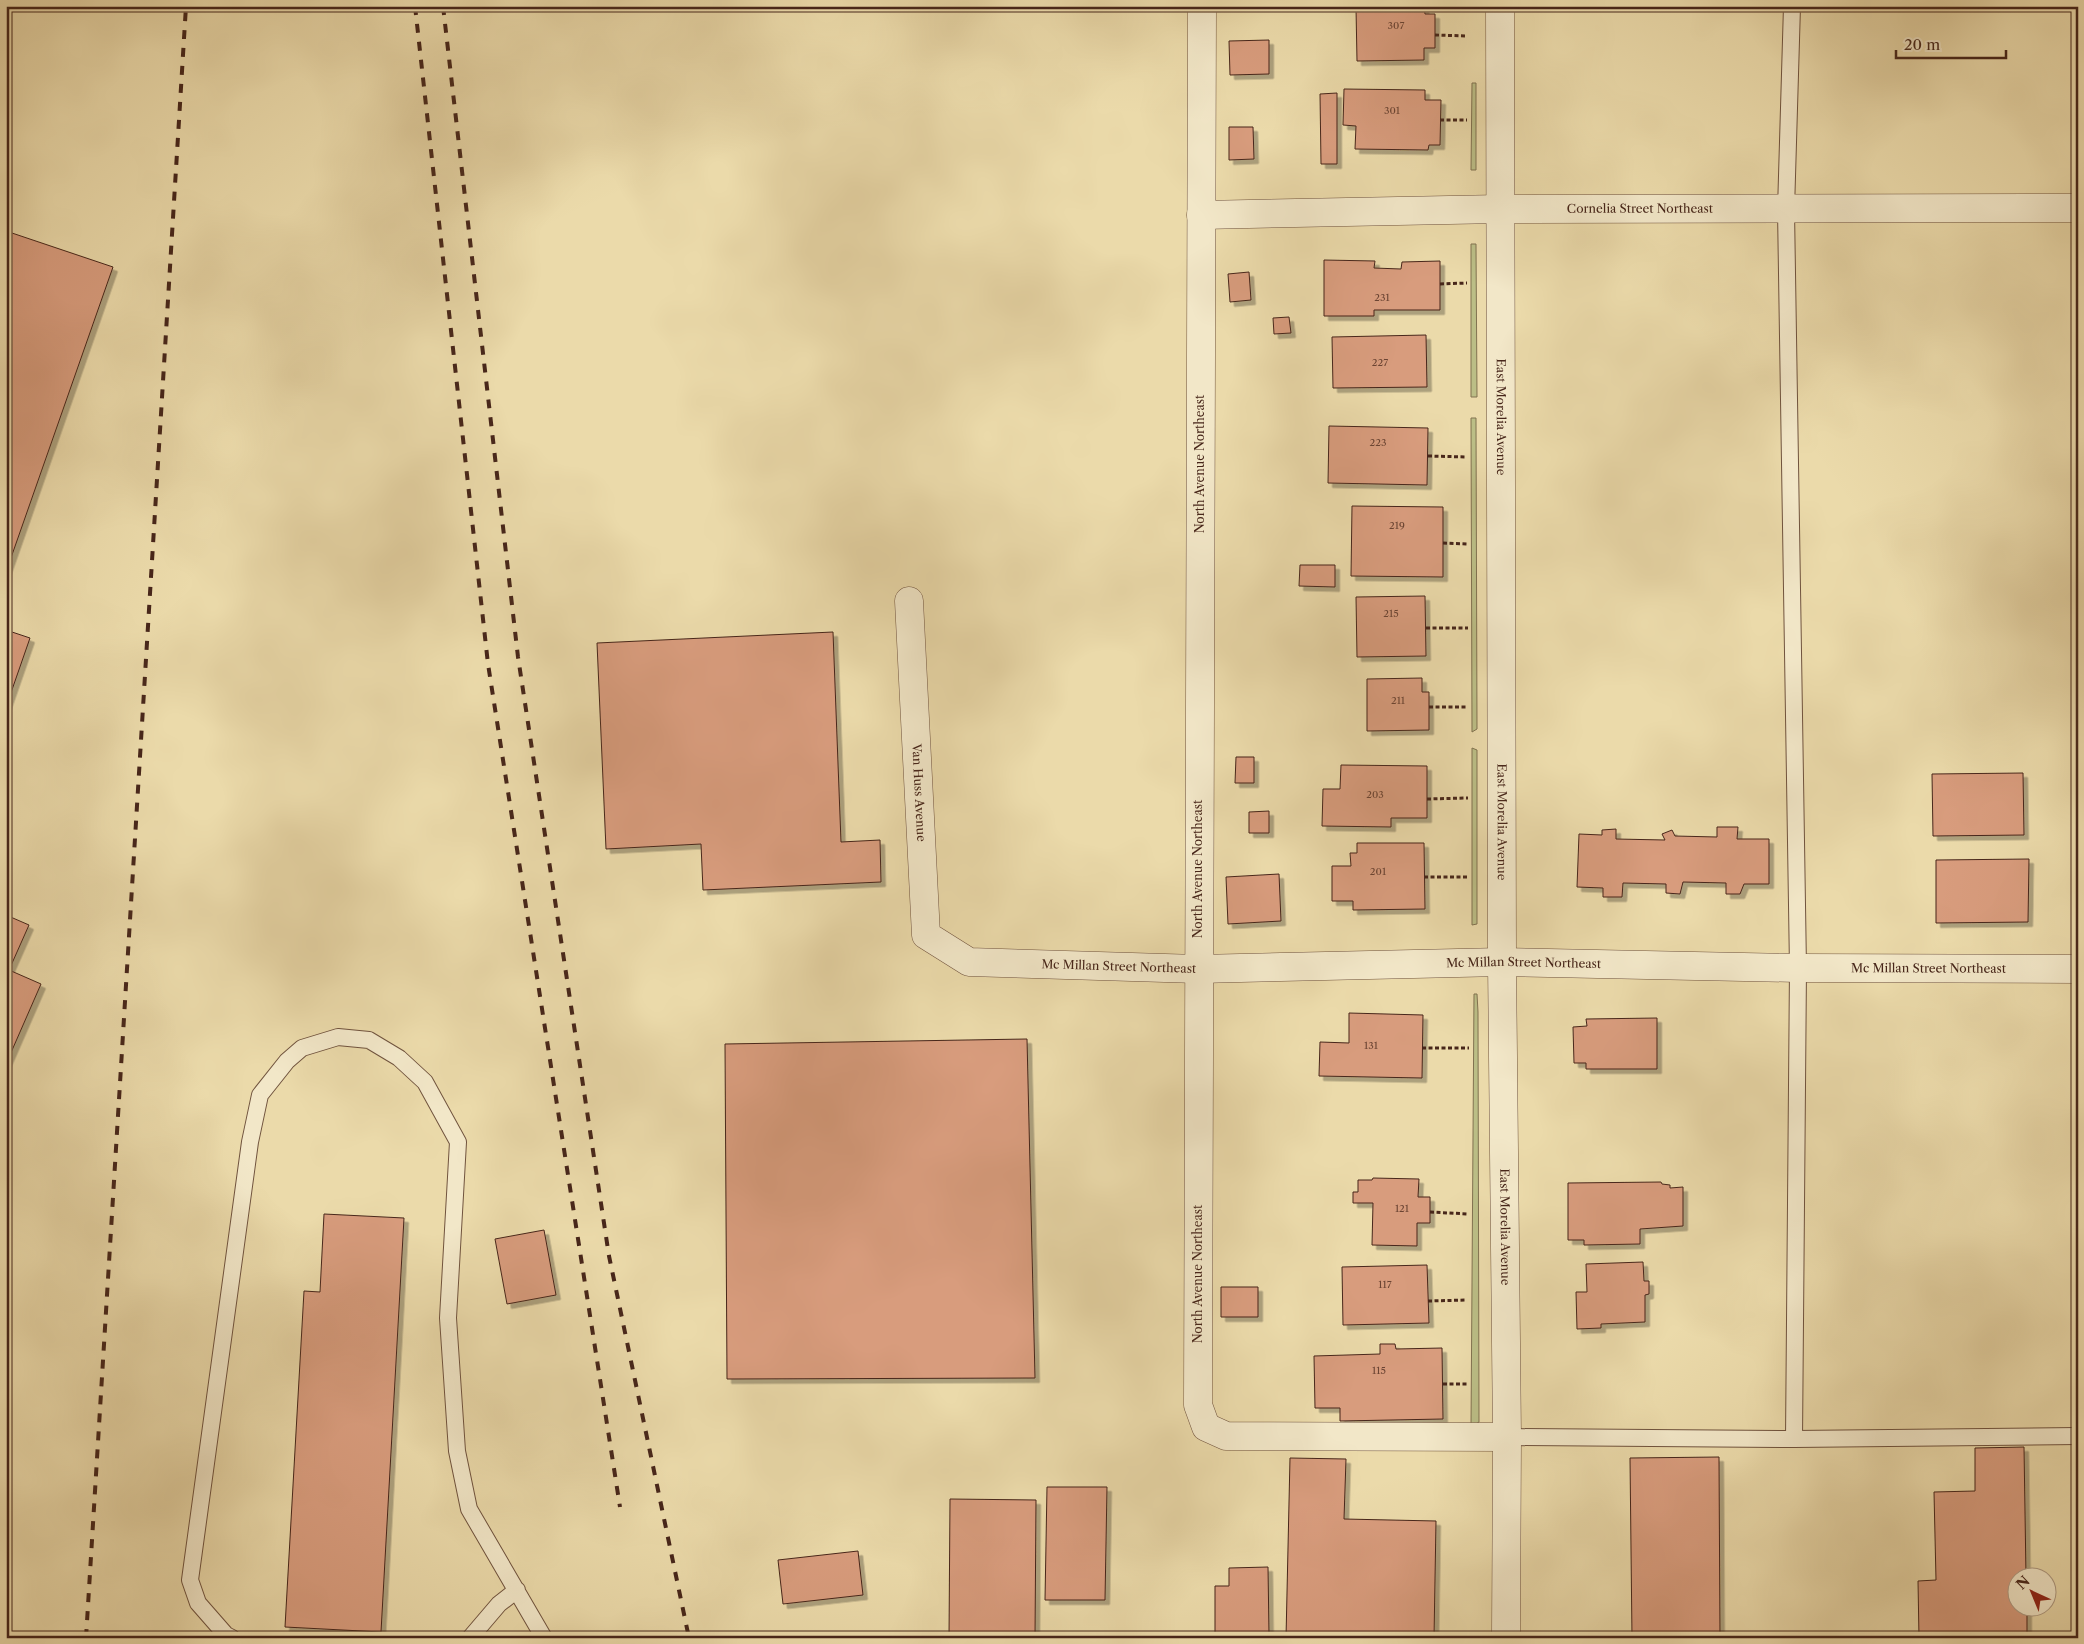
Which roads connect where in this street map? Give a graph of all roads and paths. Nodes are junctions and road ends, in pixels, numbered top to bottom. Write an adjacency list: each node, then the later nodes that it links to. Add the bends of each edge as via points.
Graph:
1 (1202, 6): 11 (street, North Avenue Northeast)
2 (1500, 6): 9 (street, East Morelia Avenue)
3 (1792, 6): 10 (lane)
4 (1435, 35): 5 (path)
5 (1472, 36)
6 (1440, 120): 7 (path)
7 (1467, 120)
8 (2078, 208): 10 (street, Cornelia Street Northeast)
9 (1500, 209): 10 (street, Cornelia Street Northeast); 11 (street, Cornelia Street Northeast); 28 (street, East Morelia Avenue)
10 (1786, 210): 29 (lane)
11 (1201, 215): 30 (street, North Avenue Northeast)
12 (1467, 283): 13 (path)
13 (1440, 284)
14 (1428, 456): 15 (path)
15 (1467, 456)
16 (1444, 543): 17 (path)
17 (1467, 544)
18 (909, 601): 27 (street, Van Huss Avenue, via 926,935)
19 (1426, 628): 20 (path)
20 (1468, 628)
21 (1429, 707): 22 (path)
22 (1468, 707)
23 (1468, 798): 24 (path)
24 (1427, 799)
25 (1468, 876): 26 (path)
26 (1424, 877)
27 (969, 962): 30 (street, Mc Millan Street Northeast)
28 (1502, 962): 29 (street, Mc Millan Street Northeast); 30 (street, Mc Millan Street Northeast); 41 (street, East Morelia Avenue)
29 (1798, 968): 31 (street, Mc Millan Street Northeast); 42 (lane)
30 (1198, 969): 41 (street, North Avenue Northeast, via 1198,1405 1206,1426 1226,1436)
31 (2078, 969)
32 (1422, 1048): 33 (path)
33 (1469, 1048)
34 (1430, 1212): 35 (path)
35 (1468, 1214)
36 (1468, 1300): 37 (path)
37 (1428, 1301)
38 (1443, 1384): 39 (path)
39 (1467, 1384)
40 (2078, 1436): 42 (lane)
41 (1507, 1437): 42 (lane); 47 (street, East Morelia Avenue)
42 (1794, 1439)
43 (518, 1590): 44 (lane, via 469,1509 457,1451 448,1318 458,1142 425,1082 400,1058 369,1040 338,1037 302,1048 287,1061 260,1095 250,1142 190,1580 198,1603); 45 (lane, via 499,1604); 46 (lane)
44 (232, 1638)
45 (470, 1638)
46 (544, 1638)
47 (1506, 1638)

